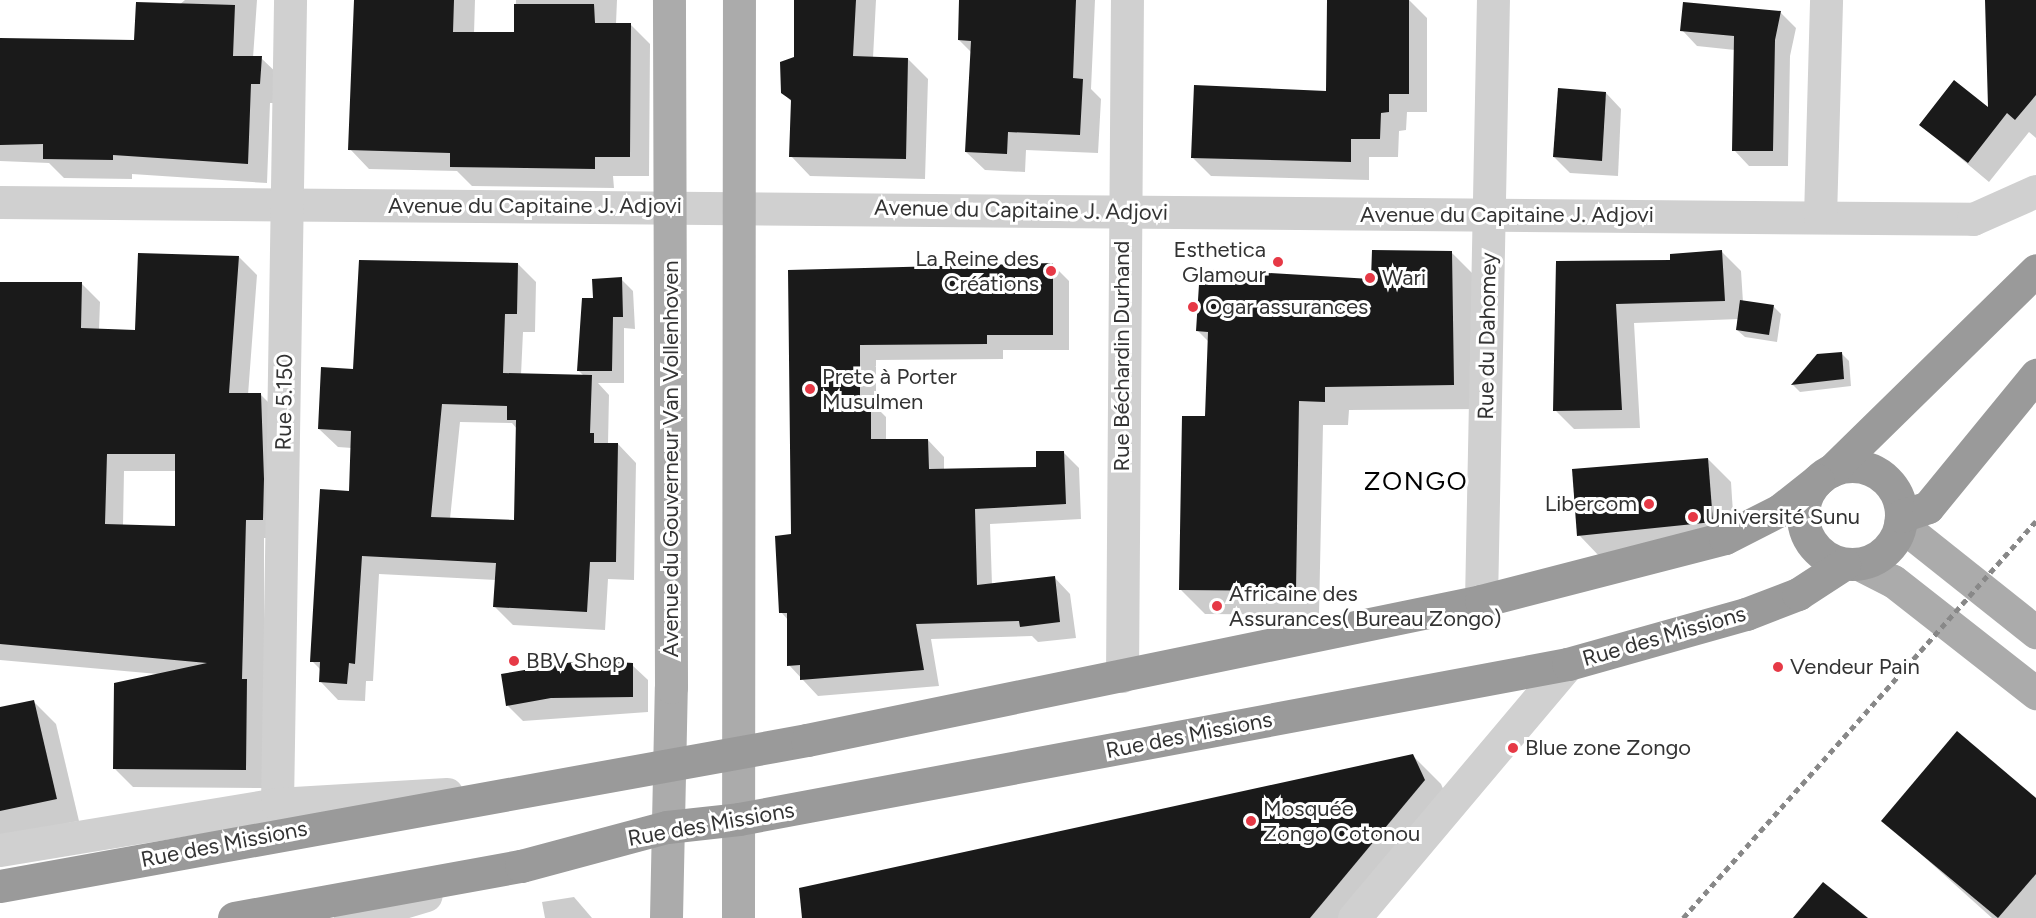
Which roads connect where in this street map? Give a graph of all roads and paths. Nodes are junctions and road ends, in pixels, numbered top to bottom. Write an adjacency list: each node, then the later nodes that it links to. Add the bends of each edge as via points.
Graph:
1 (290, 0): 9 (street, Rue 5.150)
2 (669, 0): 10 (main road, Avenue du Gouverneur Van Vollenhoven)
3 (739, 0): 11 (main road)
4 (1127, 0): 12 (street, Rue Béchardin Durhand)
5 (1493, 0): 13 (street, Rue du Dahomey)
6 (1826, 0): 14 (street)
7 (2036, 191): 14 (street, Avenue du Capitaine J. Adjovi, via 1973,219)
8 (0, 202): 9 (street, Avenue du Capitaine J. Adjovi)
9 (287, 204): 10 (street, Avenue du Capitaine J. Adjovi); 28 (street, Rue 5.150)
10 (671, 207): 11 (street, Avenue du Capitaine J. Adjovi); 26 (main road, Avenue du Gouverneur Van Vollenhoven)
11 (739, 208): 12 (street, Avenue du Capitaine J. Adjovi); 25 (main road)
12 (1122, 212): 13 (street, Avenue du Capitaine J. Adjovi); 23 (street, Rue Béchardin Durhand)
13 (1490, 214): 14 (street, Avenue du Capitaine J. Adjovi); 20 (street, Rue du Dahomey)
14 (1820, 217)
15 (2036, 270): 17 (highway)
16 (2036, 375): 18 (highway, via 1928,507)
17 (1824, 476): 18 (highway, via 1845,466 1875,472 1896,493); 19 (highway, via 1803,507 1808,537 1829,559); 20 (highway, Rue des Missions, via 1780,510 1725,538)
18 (1900, 520): 19 (highway, via 1886,551); 21 (main road)
19 (1851, 564): 22 (highway, Rue des Missions, via 1798,594 1746,614); 24 (main road, via 1893,581)
20 (1481, 601): 23 (highway, Rue des Missions)
21 (2036, 632)
22 (1568, 664): 29 (highway, Rue des Missions); 38 (street)
23 (1122, 676): 25 (highway, Rue des Missions)
24 (2036, 693)
25 (741, 749): 26 (highway, Rue des Missions); 29 (main road)
26 (670, 763): 27 (highway, Rue des Missions); 30 (main road, Avenue du Gouverneur Van Vollenhoven)
27 (518, 789): 28 (street, Rue des Missions); 33 (highway, Rue des Missions)
28 (277, 804): 31 (street, Rue des Missions)
29 (739, 819): 30 (highway, Rue des Missions); 37 (main road)
30 (667, 827): 32 (highway, Rue des Missions); 36 (main road, Avenue du Gouverneur Van Vollenhoven)
31 (0, 850)
32 (521, 866): 34 (highway, Rue des Missions); 35 (street, Rue des Missions)
33 (0, 886)
34 (234, 918)
35 (350, 918)
36 (666, 918)
37 (738, 918)
38 (1353, 918)

